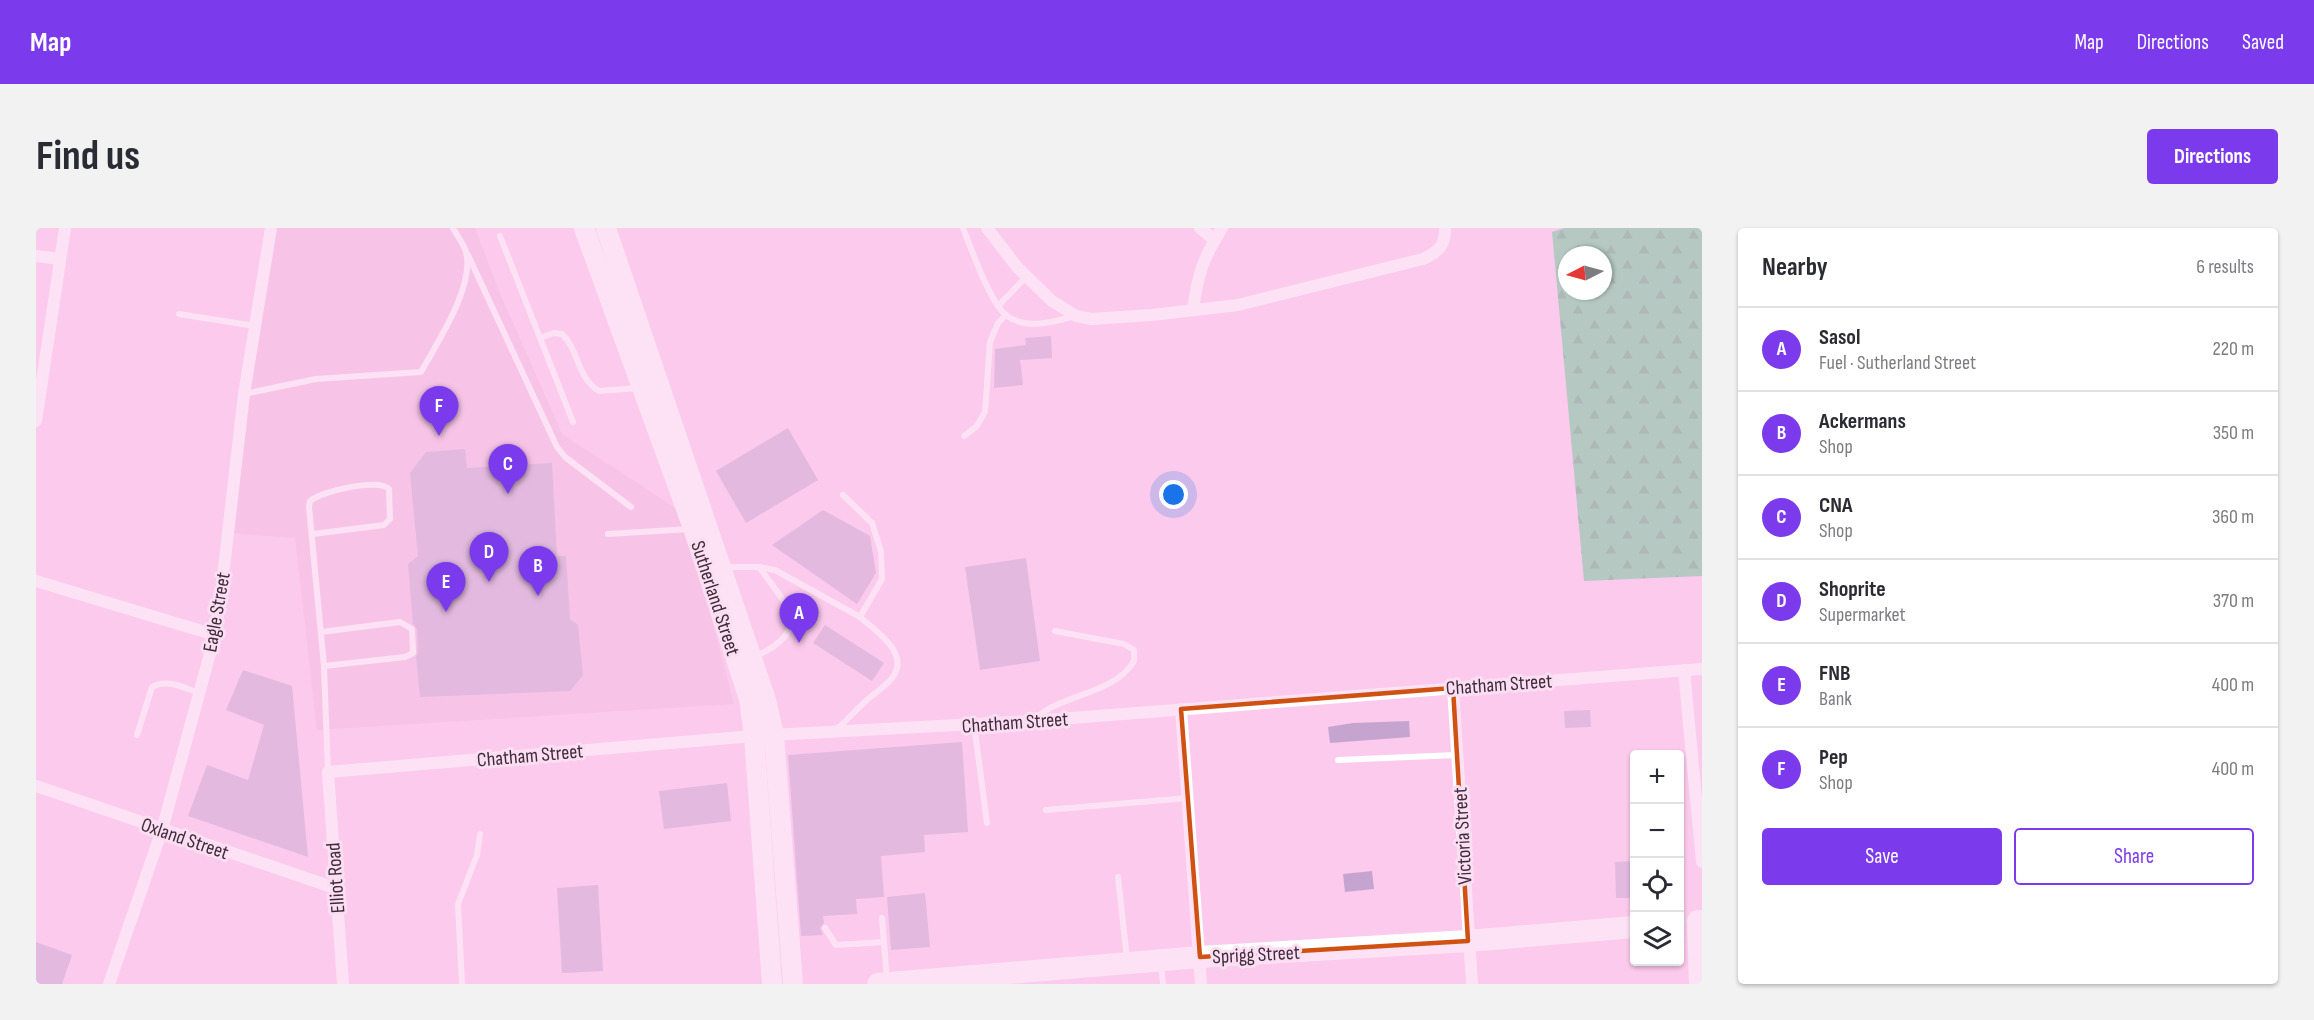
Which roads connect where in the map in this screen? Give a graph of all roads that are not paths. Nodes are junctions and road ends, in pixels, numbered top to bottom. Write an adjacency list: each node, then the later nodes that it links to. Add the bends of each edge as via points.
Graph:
1 (65, 228): 15 (street)
2 (271, 228): 22 (street, Eagle Street)
3 (453, 228): 13 (lane)
4 (584, 228): 24 (main road, Sutherland Street)
5 (606, 228): 31 (main road, Sutherland Street)
6 (963, 228): 17 (lane)
7 (987, 228): 16 (street)
8 (1200, 228): 12 (street)
9 (1222, 228): 12 (street)
10 (1445, 228): 18 (street, via 1442,245 1423,259 1238,305)
11 (500, 236): 23 (lane)
12 (1215, 240): 18 (street, via 1197,278)
13 (466, 252): 25 (lane, via 466,280 461,294 421,372 316,379); 30 (lane, via 557,447)
14 (36, 256): 15 (street)
15 (60, 259): 26 (street)
16 (1027, 276): 17 (lane); 21 (street, via 1052,301)
17 (998, 306): 20 (lane)
18 (1193, 309): 21 (street, via 1090,319)
19 (179, 314): 22 (lane)
20 (1006, 315): 21 (lane, via 1036,324); 28 (lane, via 990,342 985,412 976,427)
21 (1076, 316)
22 (255, 326): 25 (street, Eagle Street)
23 (540, 338): 24 (lane, via 562,334 586,380 599,391); 27 (lane)
24 (642, 388): 31 (main road, Sutherland Street)
25 (244, 394): 40 (street, Eagle Street)
26 (36, 421)
27 (573, 422)
28 (964, 436)
29 (843, 495): 37 (lane, via 872,523 881,551 882,579)
30 (631, 507)
31 (701, 528): 33 (lane); 35 (main road, Sutherland Street)
32 (313, 534): 32 (lane, via 309,507 315,497 333,490 370,486 389,489 390,519 384,525); 39 (lane)
33 (608, 534)
34 (759, 567): 35 (lane); 37 (lane, via 775,570); 41 (lane, via 788,609 790,624 785,639)
35 (714, 568): 41 (main road, Sutherland Street); 52 (main road, Sutherland Street, via 749,699)
36 (36, 581): 40 (street)
37 (860, 617): 50 (lane, via 893,650 898,661 896,674)
38 (1055, 631): 48 (lane, via 1124,644 1134,650 1134,661 1120,677 1048,710)
39 (321, 632): 42 (lane); 42 (lane, via 400,622 412,629 414,644 413,653 405,657)
40 (215, 635): 46 (street, Eagle Street)
41 (753, 658): 52 (main road, Sutherland Street, via 766,700)
42 (324, 666): 55 (lane)
43 (1702, 669): 44 (street, Chatham Street)
44 (1684, 670): 45 (street, Chatham Street); 62 (street)
45 (1453, 688): 47 (street, Chatham Street); 53 (street, Victoria Street)
46 (199, 693): 51 (lane, via 167,683 152,687); 60 (street, Eagle Street)
47 (1181, 709): 48 (street, Chatham Street); 57 (street)
48 (1033, 721): 49 (street, Chatham Street)
49 (974, 724): 50 (street, Chatham Street); 59 (lane)
50 (835, 732): 52 (street, Chatham Street)
51 (137, 735)
52 (764, 736): 55 (street, Chatham Street); 79 (main road, Sutherland Street); 80 (main road, Sutherland Street)
53 (1457, 755): 54 (lane); 69 (street, Victoria Street)
54 (1338, 760)
55 (328, 772): 64 (street, Elliot Road)
56 (36, 786): 60 (street, Oxland Street)
57 (1188, 798): 58 (lane); 71 (street)
58 (1046, 810)
59 (987, 823)
60 (162, 830): 64 (street, Oxland Street); 75 (street, Eagle Street)
61 (480, 834): 78 (lane, via 477,855 458,904)
62 (1702, 862)
63 (1118, 877): 73 (lane)
64 (335, 888): 77 (street, Elliot Road)
65 (882, 918): 70 (lane)
66 (1695, 918): 85 (highway)
67 (1630, 927): 69 (highway, Sprigg Street)
68 (825, 928): 70 (lane, via 836,945)
69 (1468, 941): 71 (highway, Sprigg Street); 84 (street, Victoria Street)
70 (884, 942): 76 (lane)
71 (1200, 957): 72 (highway, Sprigg Street); 83 (street)
72 (1161, 960): 73 (highway, Sprigg Street); 82 (lane)
73 (1127, 963): 74 (highway, Sprigg Street)
74 (992, 979): 76 (highway, Sprigg Street)
75 (111, 983)
76 (888, 983): 81 (highway, Sprigg Street)
77 (343, 984)
78 (462, 984)
79 (772, 984)
80 (793, 984)
81 (878, 984)
82 (1163, 984)
83 (1201, 984)
84 (1472, 984)
85 (1700, 984)

